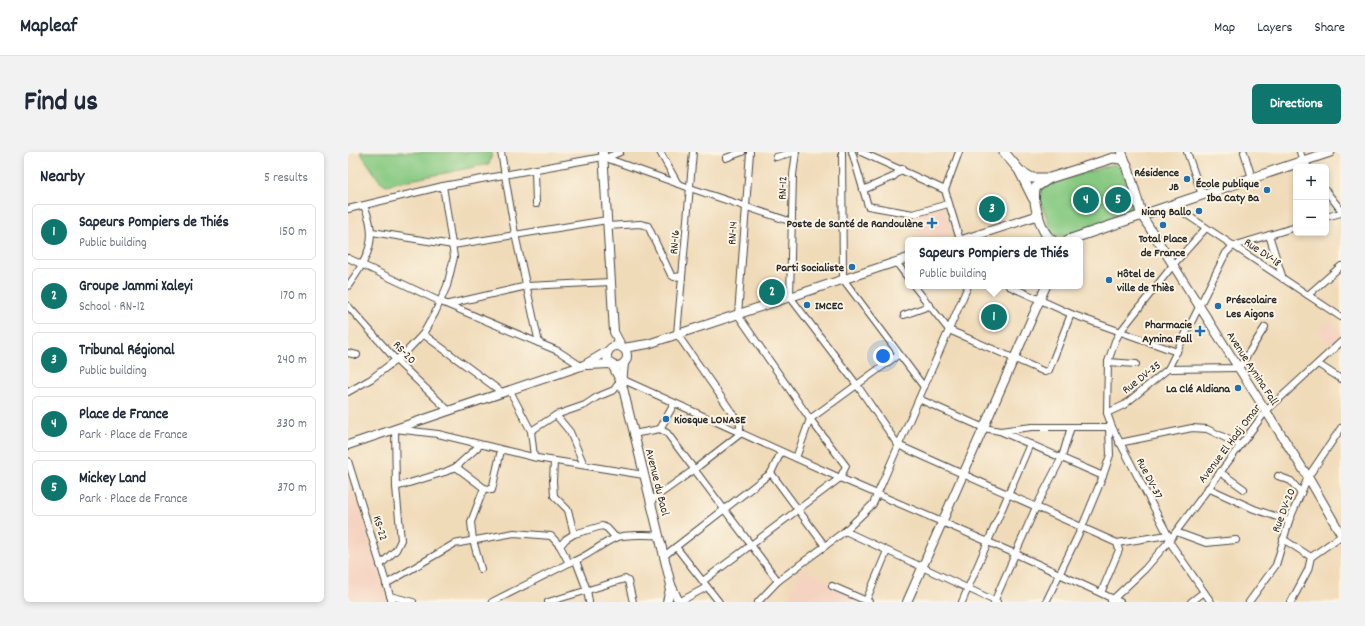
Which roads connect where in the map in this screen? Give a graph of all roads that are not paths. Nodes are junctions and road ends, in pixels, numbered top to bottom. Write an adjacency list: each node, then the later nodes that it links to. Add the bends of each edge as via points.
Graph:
1 (501, 152): 26 (street)
2 (620, 152): 17 (street)
3 (660, 152): 29 (street)
4 (693, 152): 31 (street, RN-16)
5 (742, 152): 20 (street)
6 (750, 152): 41 (street, RN-14)
7 (796, 152): 19 (street); 47 (street, RN-12)
8 (842, 152): 70 (street)
9 (852, 152): 32 (street)
10 (861, 152): 23 (street)
11 (959, 152): 33 (street)
12 (1004, 152): 24 (highway)
13 (1187, 152): 34 (street)
14 (1244, 152): 28 (street)
15 (1330, 152): 21 (highway)
16 (1125, 153): 18 (street); 22 (main road)
17 (603, 154): 25 (street); 29 (street); 48 (main road)
18 (1110, 155): 22 (highway, via 1121,159); 27 (highway, via 1103,161)
19 (776, 157)
20 (726, 158)
21 (1304, 160): 28 (highway)
22 (1127, 165): 45 (highway)
23 (902, 169): 32 (street, via 893,177); 33 (street)
24 (1019, 170): 27 (highway, via 1032,178); 36 (highway)
25 (535, 171): 26 (street); 37 (street)
26 (504, 175): 30 (street); 53 (street)
27 (1050, 178): 36 (highway, via 1036,187)
28 (1252, 178): 34 (highway)
29 (678, 184): 31 (street)
30 (443, 186): 40 (street); 60 (street)
31 (690, 188): 41 (street); 69 (street, RN-16)
32 (863, 190): 38 (street, via 868,206 900,210 908,214)
33 (945, 190): 38 (street)
34 (1202, 195): 39 (highway)
35 (1329, 195): 43 (street)
36 (1034, 201): 44 (highway)
37 (536, 204)
38 (948, 204): 55 (street)
39 (1172, 205): 45 (highway); 50 (street, Rue DV-18)
40 (364, 206): 42 (street); 52 (street, via 370,218)
41 (745, 206): 47 (street); 89 (street, RN-14)
42 (348, 209)
43 (1341, 211): 46 (street)
44 (1039, 215): 51 (highway); 56 (main road)
45 (1142, 216): 59 (highway); 66 (main road, Avenue Aynina Fall)
46 (1329, 216)
47 (792, 222): 80 (street, RN-12)
48 (607, 223): 53 (street); 69 (street, via 648,226 671,275); 72 (main road)
49 (1293, 227): 54 (street)
50 (1206, 228): 61 (street, Rue DV-18); 66 (street)
51 (1044, 229): 57 (main road); 58 (highway)
52 (372, 232): 60 (street); 65 (street, via 372,242)
53 (514, 234): 60 (street); 74 (street)
54 (1269, 235): 61 (street); 71 (street)
55 (960, 237)
56 (970, 237)
57 (1046, 237)
58 (1050, 237)
59 (1080, 237)
60 (453, 245): 82 (street, via 452,270)
61 (1233, 246): 71 (street, Rue DV-18); 86 (street, via 1222,260)
62 (348, 258): 65 (street)
63 (905, 259): 64 (main road)
64 (896, 262): 68 (street); 70 (main road)
65 (360, 264): 73 (street); 82 (street)
66 (1173, 265): 86 (main road, Avenue Aynina Fall); 94 (street)
67 (1341, 266): 79 (street)
68 (905, 274)
69 (682, 276): 96 (street, RN-16)
70 (843, 279): 80 (main road); 105 (street)
71 (1283, 279): 79 (street, Rue DV-18)
72 (611, 282): 74 (street); 93 (main road)
73 (348, 286)
74 (527, 286): 83 (street); 98 (street)
75 (916, 289): 85 (street)
76 (967, 289): 92 (street)
77 (1016, 289): 81 (street)
78 (1045, 289): 81 (main road)
79 (1308, 295): 90 (street, Rue DV-18)
80 (790, 297): 89 (main road); 118 (street)
81 (1041, 300): 88 (street); 106 (main road)
82 (439, 301): 83 (street); 95 (street)
83 (449, 304): 98 (street)
84 (348, 306): 107 (street, RS-20)
85 (929, 306): 87 (street); 92 (street)
86 (1200, 306): 102 (street); 114 (main road, Avenue Aynina Fall)
87 (904, 314)
88 (1071, 314): 94 (street); 106 (street, via 1049,370 1042,371)
89 (738, 315): 96 (main road); 128 (street)
90 (1341, 317)
91 (1264, 327): 114 (street)
92 (949, 330): 106 (street); 119 (street)
93 (614, 332): 100 (main road); 101 (main road)
94 (1120, 332): 102 (street); 109 (street)
95 (423, 334): 107 (street); 121 (street)
96 (677, 334): 99 (main road); 138 (street, via 740,424)
97 (1341, 342): 112 (street, Avenue El Hadj Omar)
98 (539, 343): 113 (street)
99 (648, 344): 100 (main road); 108 (main road)
100 (622, 347): 101 (main road, via 616,346); 108 (main road, via 627,353)
101 (609, 350): 110 (main road, via 607,359); 113 (main road)
102 (1177, 352): 115 (street)
103 (348, 353): 104 (street)
104 (357, 355)
105 (898, 355): 118 (street); 119 (street)
106 (1014, 359): 130 (main road)
107 (396, 360): 120 (street); 124 (street, RS-20)
108 (626, 361): 110 (main road, via 617,366); 117 (main road)
109 (1108, 362): 111 (street); 126 (street)
110 (611, 364): 113 (main road); 117 (main road)
111 (1136, 364)
112 (1318, 364): 116 (street); 125 (street, Avenue El Hadj Omar)
113 (583, 366): 121 (main road)
114 (1239, 368): 115 (street, Rue DV-35); 125 (main road, Avenue Aynina Fall)
115 (1168, 369): 126 (street, Rue DV-35, via 1124,404)
116 (1341, 380)
117 (621, 382): 123 (street); 127 (street, via 614,390 597,396 585,405); 137 (main road, Avenue du Baol)
118 (857, 385): 128 (street); 143 (street)
119 (924, 387): 122 (street)
120 (348, 392)
121 (507, 392): 124 (main road); 135 (street)
122 (918, 399): 130 (street); 143 (street)
123 (674, 404): 134 (street); 138 (street)
124 (450, 411): 133 (main road)
125 (1266, 411): 144 (street, Avenue El Hadj Omar); 161 (main road, Avenue Aynina Fall)
126 (1107, 413): 131 (street)
127 (556, 415): 135 (street); 152 (street, via 570,432)
128 (810, 419): 149 (street); 162 (street, via 846,466)
129 (1071, 427): 131 (street); 136 (street, via 1032,427); 148 (street)
130 (984, 428): 136 (street); 157 (main road)
131 (1110, 428): 139 (street, Rue DV-37); 159 (street, via 1110,455)
132 (1341, 428): 161 (street, Rue DV-20)
133 (395, 429): 141 (main road); 142 (street, via 438,434); 163 (street)
134 (660, 429): 137 (street); 154 (street, via 667,433)
135 (531, 431): 147 (street)
136 (1000, 432): 140 (street)
137 (633, 434): 158 (main road, Avenue du Baol)
138 (740, 434): 146 (street); 154 (street)
139 (1119, 443): 144 (street, via 1192,428 1207,429); 183 (street, Rue DV-37)
140 (1030, 444): 148 (street); 169 (street)
141 (348, 445)
142 (480, 445): 145 (street); 153 (street)
143 (898, 445): 157 (street); 168 (street)
144 (1240, 446): 155 (street, Avenue El Hadj Omar)
145 (501, 450): 147 (street); 164 (street, via 492,490)
146 (781, 452): 149 (street); 156 (street)
147 (534, 457): 151 (street)
148 (1062, 457): 159 (street); 171 (street)
149 (796, 458): 162 (street)
150 (348, 461): 199 (street, KS-22)
151 (554, 461): 152 (street); 180 (street, via 554,496 568,510)
152 (584, 465): 158 (street)
153 (456, 467): 163 (street); 164 (street)
154 (695, 469): 170 (street); 172 (street)
155 (1220, 472): 165 (street, Avenue El Hadj Omar); 166 (street)
156 (771, 473): 172 (street); 173 (street)
157 (964, 474): 169 (street); 175 (main road)
158 (644, 475): 170 (main road, Avenue du Baol)
159 (1103, 476): 176 (street)
160 (1278, 476): 167 (street, via 1291,481)
161 (1308, 477): 167 (street, Rue DV-20); 178 (main road, Avenue Aynina Fall)
162 (840, 478): 168 (street); 173 (street)
163 (396, 487): 199 (street, via 401,540 396,550)
164 (484, 488): 185 (street, via 472,518)
165 (1208, 488): 174 (street, via 1254,510); 179 (street, Avenue El Hadj Omar)
166 (1244, 489)
167 (1301, 493): 174 (street, Rue DV-20)
168 (877, 494): 175 (street); 177 (street, via 873,504)
169 (1009, 495): 171 (street); 187 (street)
170 (650, 501): 181 (main road, Avenue du Baol)
171 (1036, 507): 176 (street); 194 (street)
172 (725, 509): 190 (street); 192 (street)
173 (800, 510): 190 (street); 191 (street)
174 (1289, 521): 184 (street, Rue DV-20)
175 (942, 523): 187 (street); 200 (main road)
176 (1082, 527): 188 (street); 202 (street)
177 (845, 531): 191 (street); 193 (street)
178 (1340, 531): 196 (street)
179 (1176, 532): 183 (street, Avenue El Hadj Omar); 186 (street, via 1206,542)
180 (574, 534): 182 (street, via 605,526); 189 (street)
181 (658, 535): 182 (street, via 629,535); 195 (main road, Avenue du Baol)
182 (616, 538): 197 (street)
183 (1169, 538): 188 (street); 210 (street, Rue DV-37); 213 (street, Avenue El Hadj Omar, via 1145,569)
184 (1283, 539): 196 (street); 231 (street, Rue DV-20, via 1276,565)
185 (473, 540): 189 (street, via 514,533 548,535); 201 (street); 204 (street, via 454,544)
186 (1236, 540)
187 (988, 542): 194 (street); 208 (street)
188 (1117, 543): 211 (street, via 1119,550)
189 (560, 546): 198 (street)
190 (752, 546): 203 (street); 205 (street)
191 (825, 546): 203 (street)
192 (676, 547): 195 (street); 205 (street)
193 (887, 551): 200 (street); 214 (street)
194 (1016, 554): 202 (street); 226 (street)
195 (664, 556): 206 (main road, Avenue du Baol)
196 (1311, 558): 232 (street, via 1308,570)
197 (576, 561): 198 (street); 209 (street)
198 (569, 563): 216 (street)
199 (380, 565): 204 (street, KS-22)
200 (922, 567): 208 (street); 224 (main road)
201 (482, 569)
202 (1059, 575): 211 (street); 227 (street)
203 (778, 582): 223 (street)
204 (386, 584): 212 (street, KS-22)
205 (705, 584): 221 (street); 222 (street)
206 (671, 585): 220 (main road, Avenue du Baol); 221 (main road, Avenue du Baol)
207 (832, 586): 214 (street)
208 (969, 587): 225 (street); 226 (street)
209 (586, 590): 217 (street); 218 (street); 219 (street, via 627,579)
210 (1204, 592): 229 (street); 230 (street, Rue DV-37)
211 (1101, 593): 213 (street)
212 (391, 599): 215 (street)
213 (1112, 600): 228 (street)
214 (867, 601)
215 (413, 602)
216 (492, 602)
217 (548, 602)
218 (589, 602)
219 (633, 602)
220 (667, 602)
221 (679, 602)
222 (719, 602)
223 (758, 602)
224 (907, 602)
225 (962, 602)
226 (995, 602)
227 (1046, 602)
228 (1120, 602)
229 (1191, 602)
230 (1211, 602)
231 (1249, 602)
232 (1291, 602)

